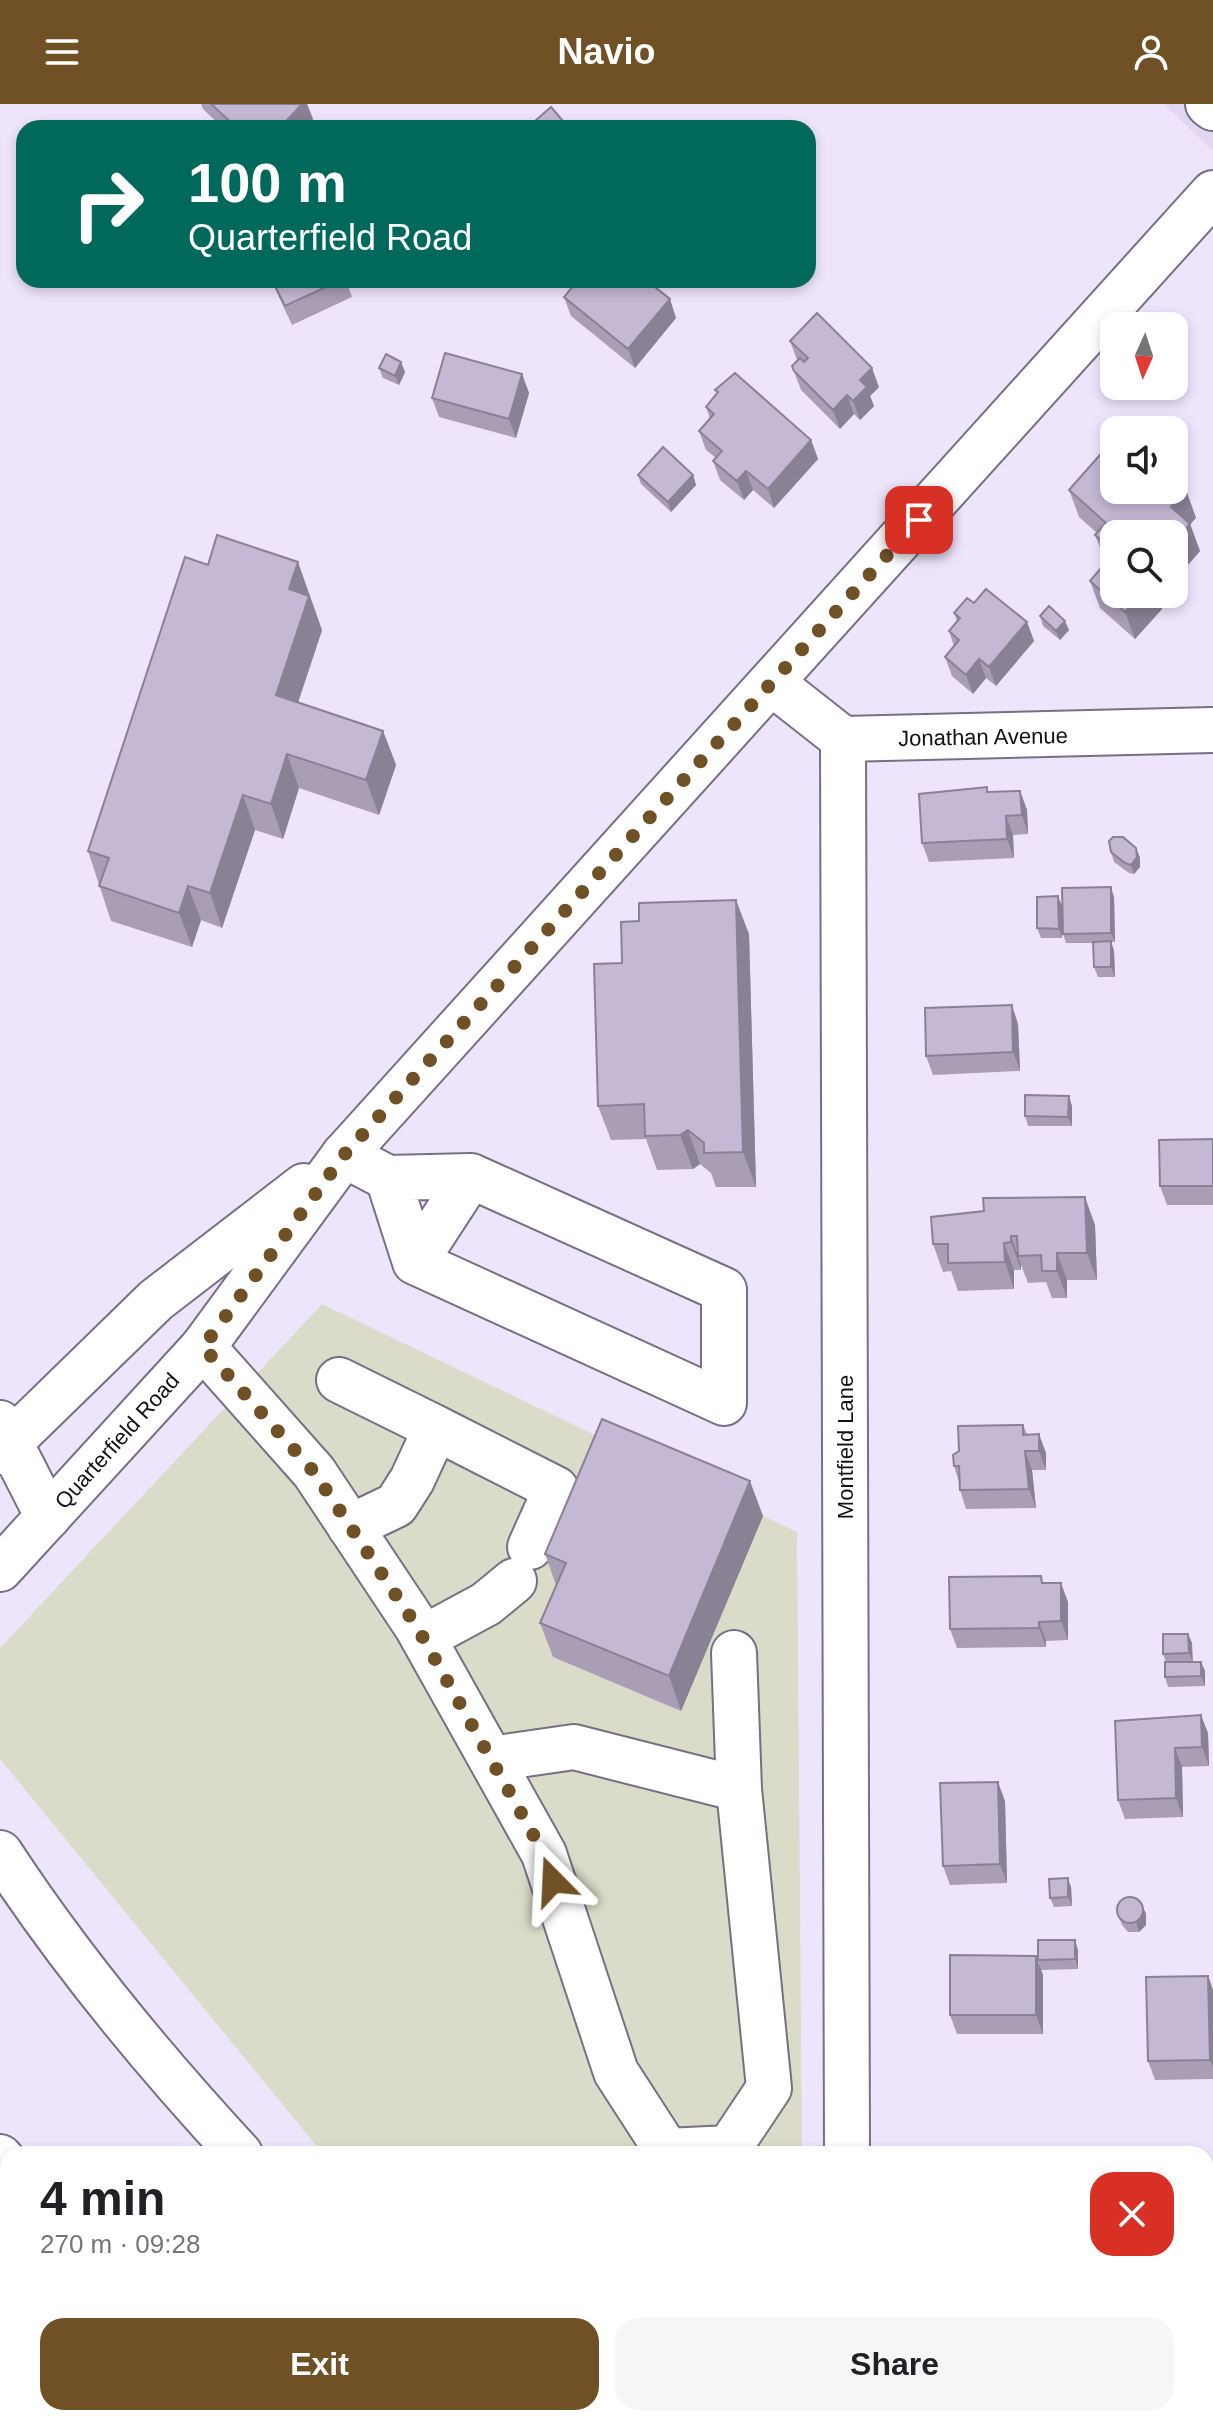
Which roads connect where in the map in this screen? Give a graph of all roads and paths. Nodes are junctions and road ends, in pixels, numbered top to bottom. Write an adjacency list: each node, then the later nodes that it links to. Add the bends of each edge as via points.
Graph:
1 (1208, 104): 2 (main road)
2 (1213, 108)
3 (1213, 193): 4 (main road, Quarterfield Road)
4 (772, 683): 6 (main road); 7 (main road, Quarterfield Road)
5 (1213, 730): 6 (main road, Jonathan Avenue)
6 (843, 739): 26 (main road, Montfield Lane)
7 (344, 1155): 9 (main road); 11 (main road, Quarterfield Road); 14 (main road, Quarterfield Road, via 156,1300)
8 (471, 1176): 9 (main road); 10 (main road); 10 (main road, via 724,1290 724,1403)
9 (388, 1178): 10 (main road)
10 (415, 1262)
11 (203, 1347): 15 (main road, Quarterfield Road); 16 (main road, via 314,1472)
12 (339, 1380): 13 (main road)
13 (436, 1428): 16 (main road, via 396,1505); 18 (main road, via 556,1489 522,1564 486,1604)
14 (3, 1439): 15 (main road)
15 (48, 1517): 17 (main road, Quarterfield Road)
16 (350, 1527): 18 (main road)
17 (0, 1569)
18 (423, 1638): 20 (main road)
19 (734, 1653): 21 (main road)
20 (491, 1759): 21 (main road, via 574,1747); 24 (main road, via 544,1854 616,2072)
21 (739, 1789): 25 (main road, via 769,2088)
22 (0, 1853): 23 (main road, via 41,1915)
23 (233, 2146)
24 (664, 2146)
25 (730, 2146)
26 (847, 2146)

